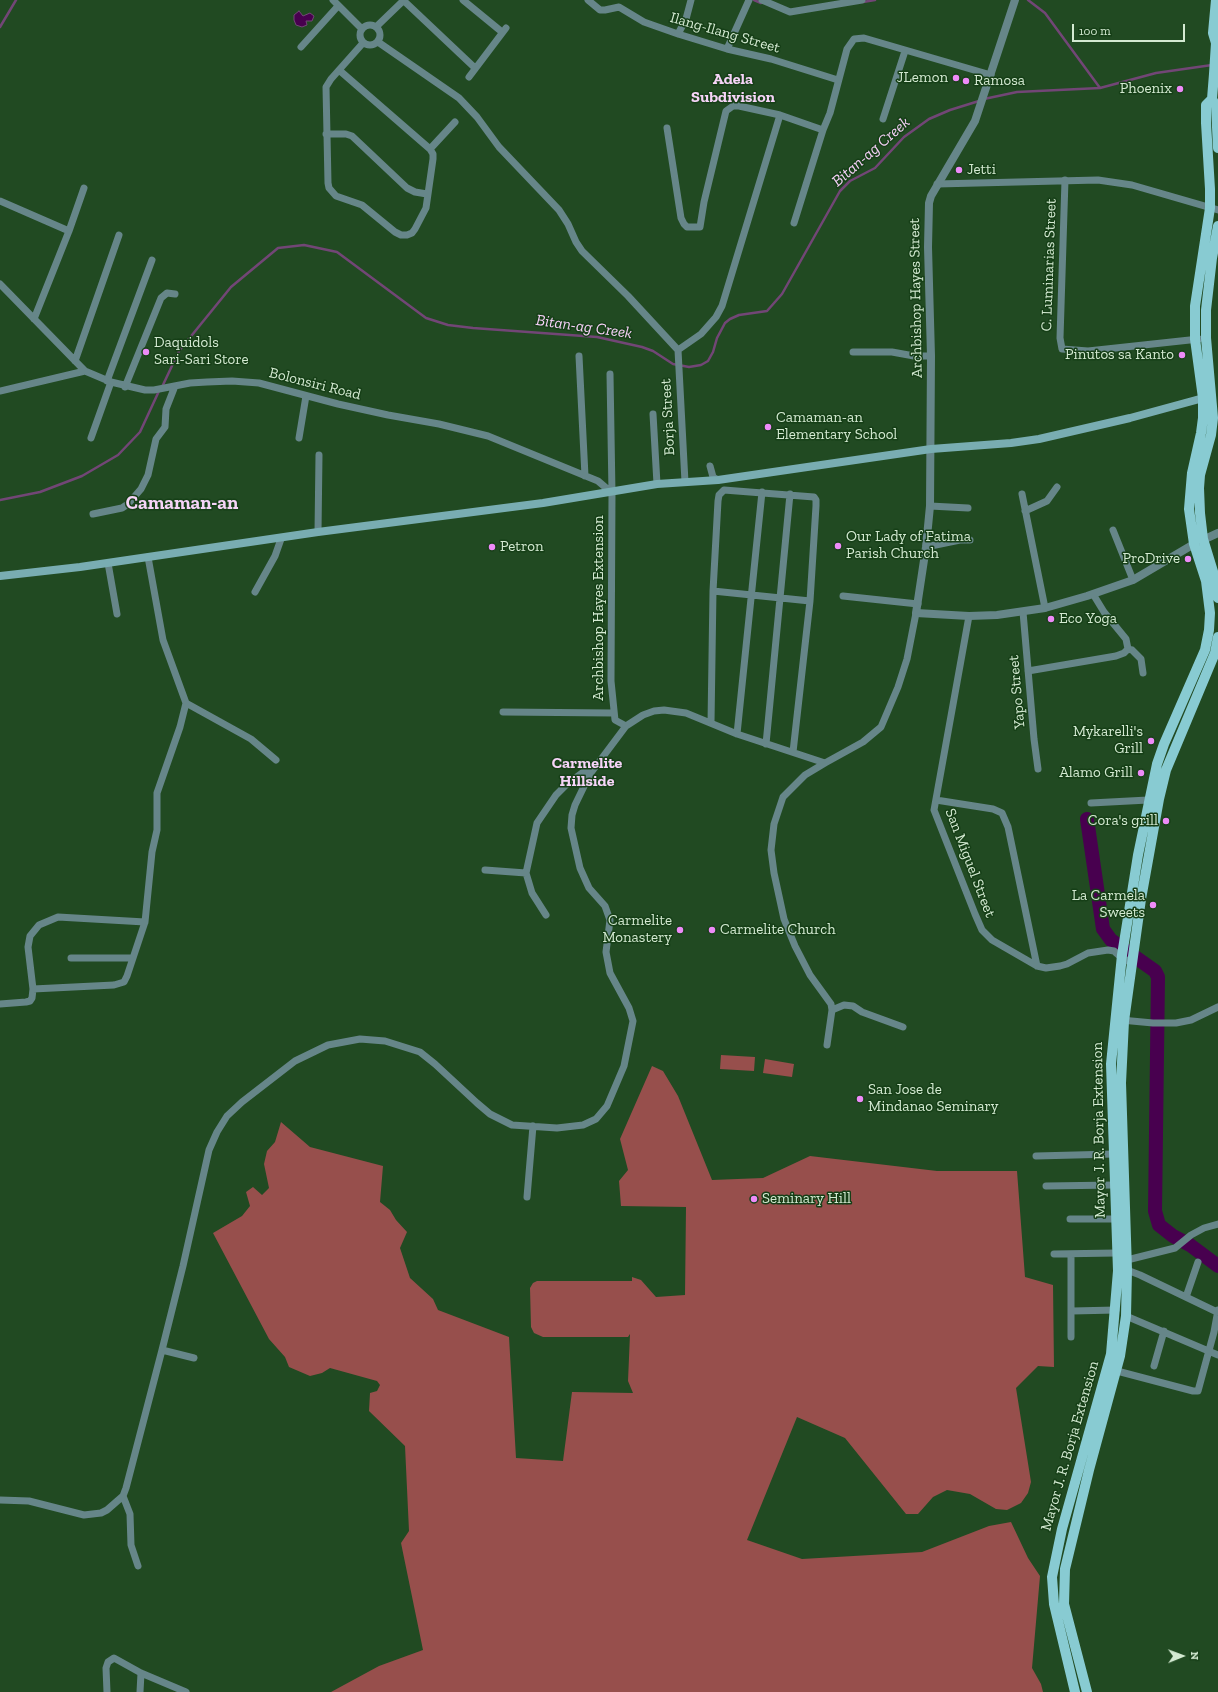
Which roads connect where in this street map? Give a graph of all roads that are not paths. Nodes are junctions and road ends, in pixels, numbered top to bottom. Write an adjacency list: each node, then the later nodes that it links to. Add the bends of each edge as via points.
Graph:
1 (403, 0): 11 (street); 20 (street)
2 (463, 0): 20 (street, via 504,30)
3 (588, 0): 13 (street, Ilang-Ilang Street, via 600,10 619,7 644,22)
4 (691, 0): 13 (street, via 686,19)
5 (762, 0): 6 (street, via 790,12)
6 (862, 0)
7 (1216, 0): 15 (main road, Mayor J. R. Borja Extension, via 1213,33)
8 (1014, 2): 22 (street, Archbishop Hayes Street)
9 (336, 3): 12 (street); 17 (street)
10 (748, 3): 18 (street)
11 (376, 27): 12 (street, via 370,25); 14 (street, via 380,32)
12 (362, 29): 16 (street, via 360,36)
13 (678, 34): 18 (street, Ilang-Ilang Street)
14 (378, 42): 16 (street, via 372,45); 50 (street, via 459,98 499,147 559,210 582,251)
15 (1217, 42): 25 (main road, Mayor J. R. Borja Extension)
16 (363, 43): 21 (street)
17 (302, 47)
18 (727, 49): 24 (street, Ilang-Ilang Street, via 771,59)
19 (905, 51): 22 (street); 24 (street, via 864,38 854,39 847,49); 27 (street)
20 (476, 68): 23 (street)
21 (339, 70): 31 (street, via 326,87); 33 (street)
22 (991, 75): 35 (street, Archbishop Hayes Street, via 971,130)
23 (468, 77)
24 (838, 80): 30 (street)
25 (1212, 99): 32 (main road, Mayor J. R. Borja Extension, via 1216,106); 39 (main road, Mayor J. R. Borja Extension, via 1206,106 1206,122 1210,189)
26 (780, 115): 29 (street, via 739,106 733,106 726,111 699,230 687,227 681,218); 30 (street); 50 (street, via 722,306 701,334)
27 (883, 119)
28 (455, 122): 33 (street)
29 (667, 128)
30 (823, 130): 40 (street)
31 (326, 134): 37 (street, via 352,136 407,188); 37 (street, via 329,188 336,196 362,205 395,232 407,235 415,229 426,208)
32 (1218, 148)
33 (430, 149): 37 (street, via 433,158)
34 (1064, 180): 35 (street); 39 (street, via 1117,182); 49 (street, C. Luminarias Street, via 1060,338 1062,349 1088,351)
35 (937, 184): 53 (street, Archbishop Hayes Street, via 931,196 928,213)
36 (84, 188): 42 (street)
37 (427, 194)
38 (0, 201): 42 (street)
39 (1214, 209): 49 (main road, Mayor J. R. Borja Extension, via 1195,306)
40 (794, 223)
41 (1218, 226): 48 (main road, Mayor J. R. Borja Extension, via 1206,310)
42 (69, 231): 47 (street)
43 (119, 235): 54 (street)
44 (152, 260): 57 (street)
45 (0, 284): 47 (street, Bolonsiri Road)
46 (175, 294): 58 (street, via 167,293 161,298)
47 (34, 319): 54 (street, Bolonsiri Road)
48 (1206, 338): 49 (street, C. Luminarias Street); 62 (main road, Mayor J. R. Borja Extension)
49 (1195, 339): 62 (main road, Mayor J. R. Borja Extension)
50 (678, 350): 71 (street, Borja Street)
51 (853, 352): 53 (street)
52 (579, 356): 69 (street)
53 (931, 356): 66 (street, Archbishop Hayes Street)
54 (75, 361): 55 (street, Bolonsiri Road)
55 (85, 371): 57 (street, Bolonsiri Road); 60 (street)
56 (610, 374): 75 (street, Archbishop Hayes Extension)
57 (109, 382): 58 (street, Bolonsiri Road); 64 (street)
58 (125, 387): 59 (street, Bolonsiri Road, via 144,390)
59 (172, 387): 61 (street, Bolonsiri Road, via 207,382 246,382); 81 (street, via 166,409 165,427 156,439 148,475 141,489 122,508)
60 (0, 391)
61 (306, 396): 65 (street); 69 (street, Bolonsiri Road, via 488,436)
62 (1207, 397): 66 (main road, via 1039,439); 87 (main road, Mayor J. R. Borja Extension, via 1213,418 1200,475); 88 (main road, Mayor J. R. Borja Extension, via 1190,494 1189,509)
63 (653, 414): 72 (street)
64 (91, 438)
65 (299, 438)
66 (931, 449): 70 (main road); 78 (street, Archbishop Hayes Street)
67 (319, 455): 83 (street)
68 (710, 466): 70 (street, via 713,477)
69 (585, 476): 75 (street, Bolonsiri Road, via 604,485)
70 (718, 480): 71 (main road)
71 (685, 482): 72 (main road)
72 (657, 484): 75 (main road)
73 (1057, 487): 80 (street, via 1047,501)
74 (762, 492): 76 (street); 94 (street, via 724,490 719,495); 97 (street)
75 (612, 493): 83 (main road); 117 (street, Archbishop Hayes Extension)
76 (790, 494): 99 (street); 101 (street, via 814,497 816,500)
77 (1022, 494): 80 (street)
78 (930, 506): 79 (street); 89 (street, Archbishop Hayes Street)
79 (968, 508)
80 (1026, 511): 102 (street)
81 (93, 514)
82 (1113, 530): 93 (street)
83 (318, 532): 85 (main road)
84 (1218, 532): 87 (street)
85 (281, 539): 90 (main road); 95 (street, via 275,556)
86 (970, 540): 89 (street)
87 (1203, 540): 88 (street); 100 (main road, Mayor J. R. Borja Extension, via 1215,578)
88 (1194, 544): 93 (street); 109 (main road, Mayor J. R. Borja Extension, via 1206,581 1210,613)
89 (926, 547): 103 (street, Archbishop Hayes Street)
90 (148, 557): 91 (main road); 115 (street, via 163,640)
91 (108, 563): 92 (main road); 105 (street)
92 (0, 576)
93 (1133, 580): 96 (street)
94 (713, 591): 97 (street); 120 (street)
95 (255, 592)
96 (1093, 594): 102 (street); 108 (street, via 1126,639)
97 (751, 595): 99 (street); 122 (street)
98 (843, 596): 103 (street)
99 (780, 598): 101 (street); 123 (street)
100 (1218, 598)
101 (810, 601): 124 (street)
102 (1045, 608): 104 (street)
103 (917, 609): 106 (street); 127 (street, via 907,659 881,726 863,742)
104 (1023, 612): 106 (street); 112 (street, Yapo Street)
105 (117, 614)
106 (969, 616): 129 (street, San Miguel Street)
107 (1218, 637): 110 (main road, Mayor J. R. Borja Extension)
108 (1128, 649): 112 (street, via 1116,656); 114 (street, via 1141,659)
109 (1205, 650): 110 (main road); 111 (main road, Mayor J. R. Borja Extension)
110 (1215, 653): 113 (main road, Mayor J. R. Borja Extension)
111 (1197, 668): 113 (main road); 118 (main road, Mayor J. R. Borja Extension)
112 (1028, 671): 128 (street, Yapo Street)
113 (1207, 672): 119 (main road, Mayor J. R. Borja Extension)
114 (1143, 673)
115 (186, 703): 125 (street, via 251,739); 135 (street, via 157,793 157,830 152,852)
116 (503, 712): 117 (street)
117 (613, 713): 121 (street, Archbishop Hayes Extension, via 615,720)
118 (1178, 715): 119 (main road); 130 (main road, Mayor J. R. Borja Extension, via 1164,744)
119 (1188, 719): 136 (main road, Mayor J. R. Borja Extension, via 1169,764 1159,799)
120 (711, 723): 121 (street, via 686,713 664,710 644,715); 122 (street)
121 (626, 726): 126 (street)
122 (737, 734): 123 (street)
123 (766, 744): 124 (street)
124 (793, 752): 127 (street)
125 (276, 760)
126 (598, 762): 133 (street, via 566,785 549,803 537,823); 148 (street, via 575,805 571,828 580,868 589,888 605,906 610,920 607,963 615,984 629,1008 633,1021 632,1030 619,1079 607,1106 596,1119 583,1126)
127 (825, 763): 144 (street, via 805,775 783,797 774,824 771,850 784,919 810,975)
128 (1038, 769)
129 (936, 800): 140 (street, San Miguel Street, via 934,810 938,822 982,930 992,940); 140 (street, via 993,809 1002,813 1008,827)
130 (1148, 800): 131 (street); 136 (main road, Mayor J. R. Borja Extension, via 1138,855)
131 (1091, 803)
132 (485, 870): 133 (street)
133 (526, 873): 134 (street, via 532,893)
134 (546, 915)
135 (145, 922): 138 (street); 141 (street, via 58,917 39,925 30,936 28,947)
136 (1132, 931): 139 (main road, Mayor J. R. Borja Extension)
137 (71, 958): 138 (street)
138 (132, 958): 141 (street, via 124,982 114,985)
139 (1127, 959): 140 (street, San Miguel Street, via 1114,951 1102,950 1088,953 1060,966); 145 (main road, Mayor J. R. Borja Extension)
140 (1037, 966)
141 (33, 989): 142 (street, via 30,1001)
142 (0, 1004)
143 (1218, 1007): 145 (street, via 1184,1022 1163,1024)
144 (832, 1010): 146 (street, via 844,1005 853,1006 862,1012); 147 (street)
145 (1119, 1020): 149 (main road, Mayor J. R. Borja Extension, via 1111,1064)
146 (903, 1027)
147 (827, 1045)
148 (533, 1126): 154 (street); 169 (street, via 512,1126 490,1114 435,1064 420,1052 406,1046 385,1041 354,1040 328,1045 295,1061 227,1116 217,1132 209,1150)
149 (1118, 1136): 150 (main road, Mayor J. R. Borja Extension); 161 (main road, Mayor J. R. Borja Extension)
150 (1114, 1154): 151 (street); 152 (main road, Mayor J. R. Borja Extension)
151 (1036, 1156)
152 (1115, 1185): 153 (street); 156 (main road, Mayor J. R. Borja Extension)
153 (1046, 1186)
154 (527, 1197)
155 (1070, 1219): 156 (street)
156 (1115, 1219): 161 (main road, Mayor J. R. Borja Extension)
157 (1218, 1224): 161 (street, via 1204,1228 1167,1250)
158 (1054, 1254): 159 (street)
159 (1071, 1254): 161 (street); 164 (street)
160 (1198, 1262): 162 (street)
161 (1121, 1264): 162 (street); 163 (main road, Mayor J. R. Borja Extension); 166 (main road, Mayor J. R. Borja Extension)
162 (1186, 1297): 165 (street)
163 (1116, 1310): 164 (street); 171 (main road, Mayor J. R. Borja Extension)
164 (1072, 1311): 168 (street)
165 (1218, 1311): 170 (street)
166 (1126, 1316): 167 (street); 171 (main road, Mayor J. R. Borja Extension)
167 (1164, 1331): 170 (street); 174 (street)
168 (1071, 1337)
169 (162, 1350): 173 (street); 176 (street)
170 (1209, 1352): 172 (street); 175 (street, via 1199,1389 1196,1391)
171 (1116, 1355): 175 (main road, Mayor J. R. Borja Extension); 178 (main road, Mayor J. R. Borja Extension)
172 (1218, 1355)
173 (194, 1358)
174 (1154, 1366)
175 (1116, 1371): 179 (main road, Mayor J. R. Borja Extension)
176 (123, 1496): 177 (street, via 101,1513 84,1515 29,1501); 180 (street, via 130,1514 131,1545)
177 (0, 1500)
178 (1062, 1529): 179 (main road); 185 (main road, Mayor J. R. Borja Extension, via 1052,1577 1053,1598)
179 (1074, 1532): 186 (main road, Mayor J. R. Borja Extension, via 1065,1569 1064,1604)
180 (138, 1566)
181 (141, 1673): 182 (street, via 111,1659 106,1668); 183 (street); 184 (street)
182 (107, 1692)
183 (140, 1692)
184 (186, 1692)
185 (1075, 1692)
186 (1087, 1692)

